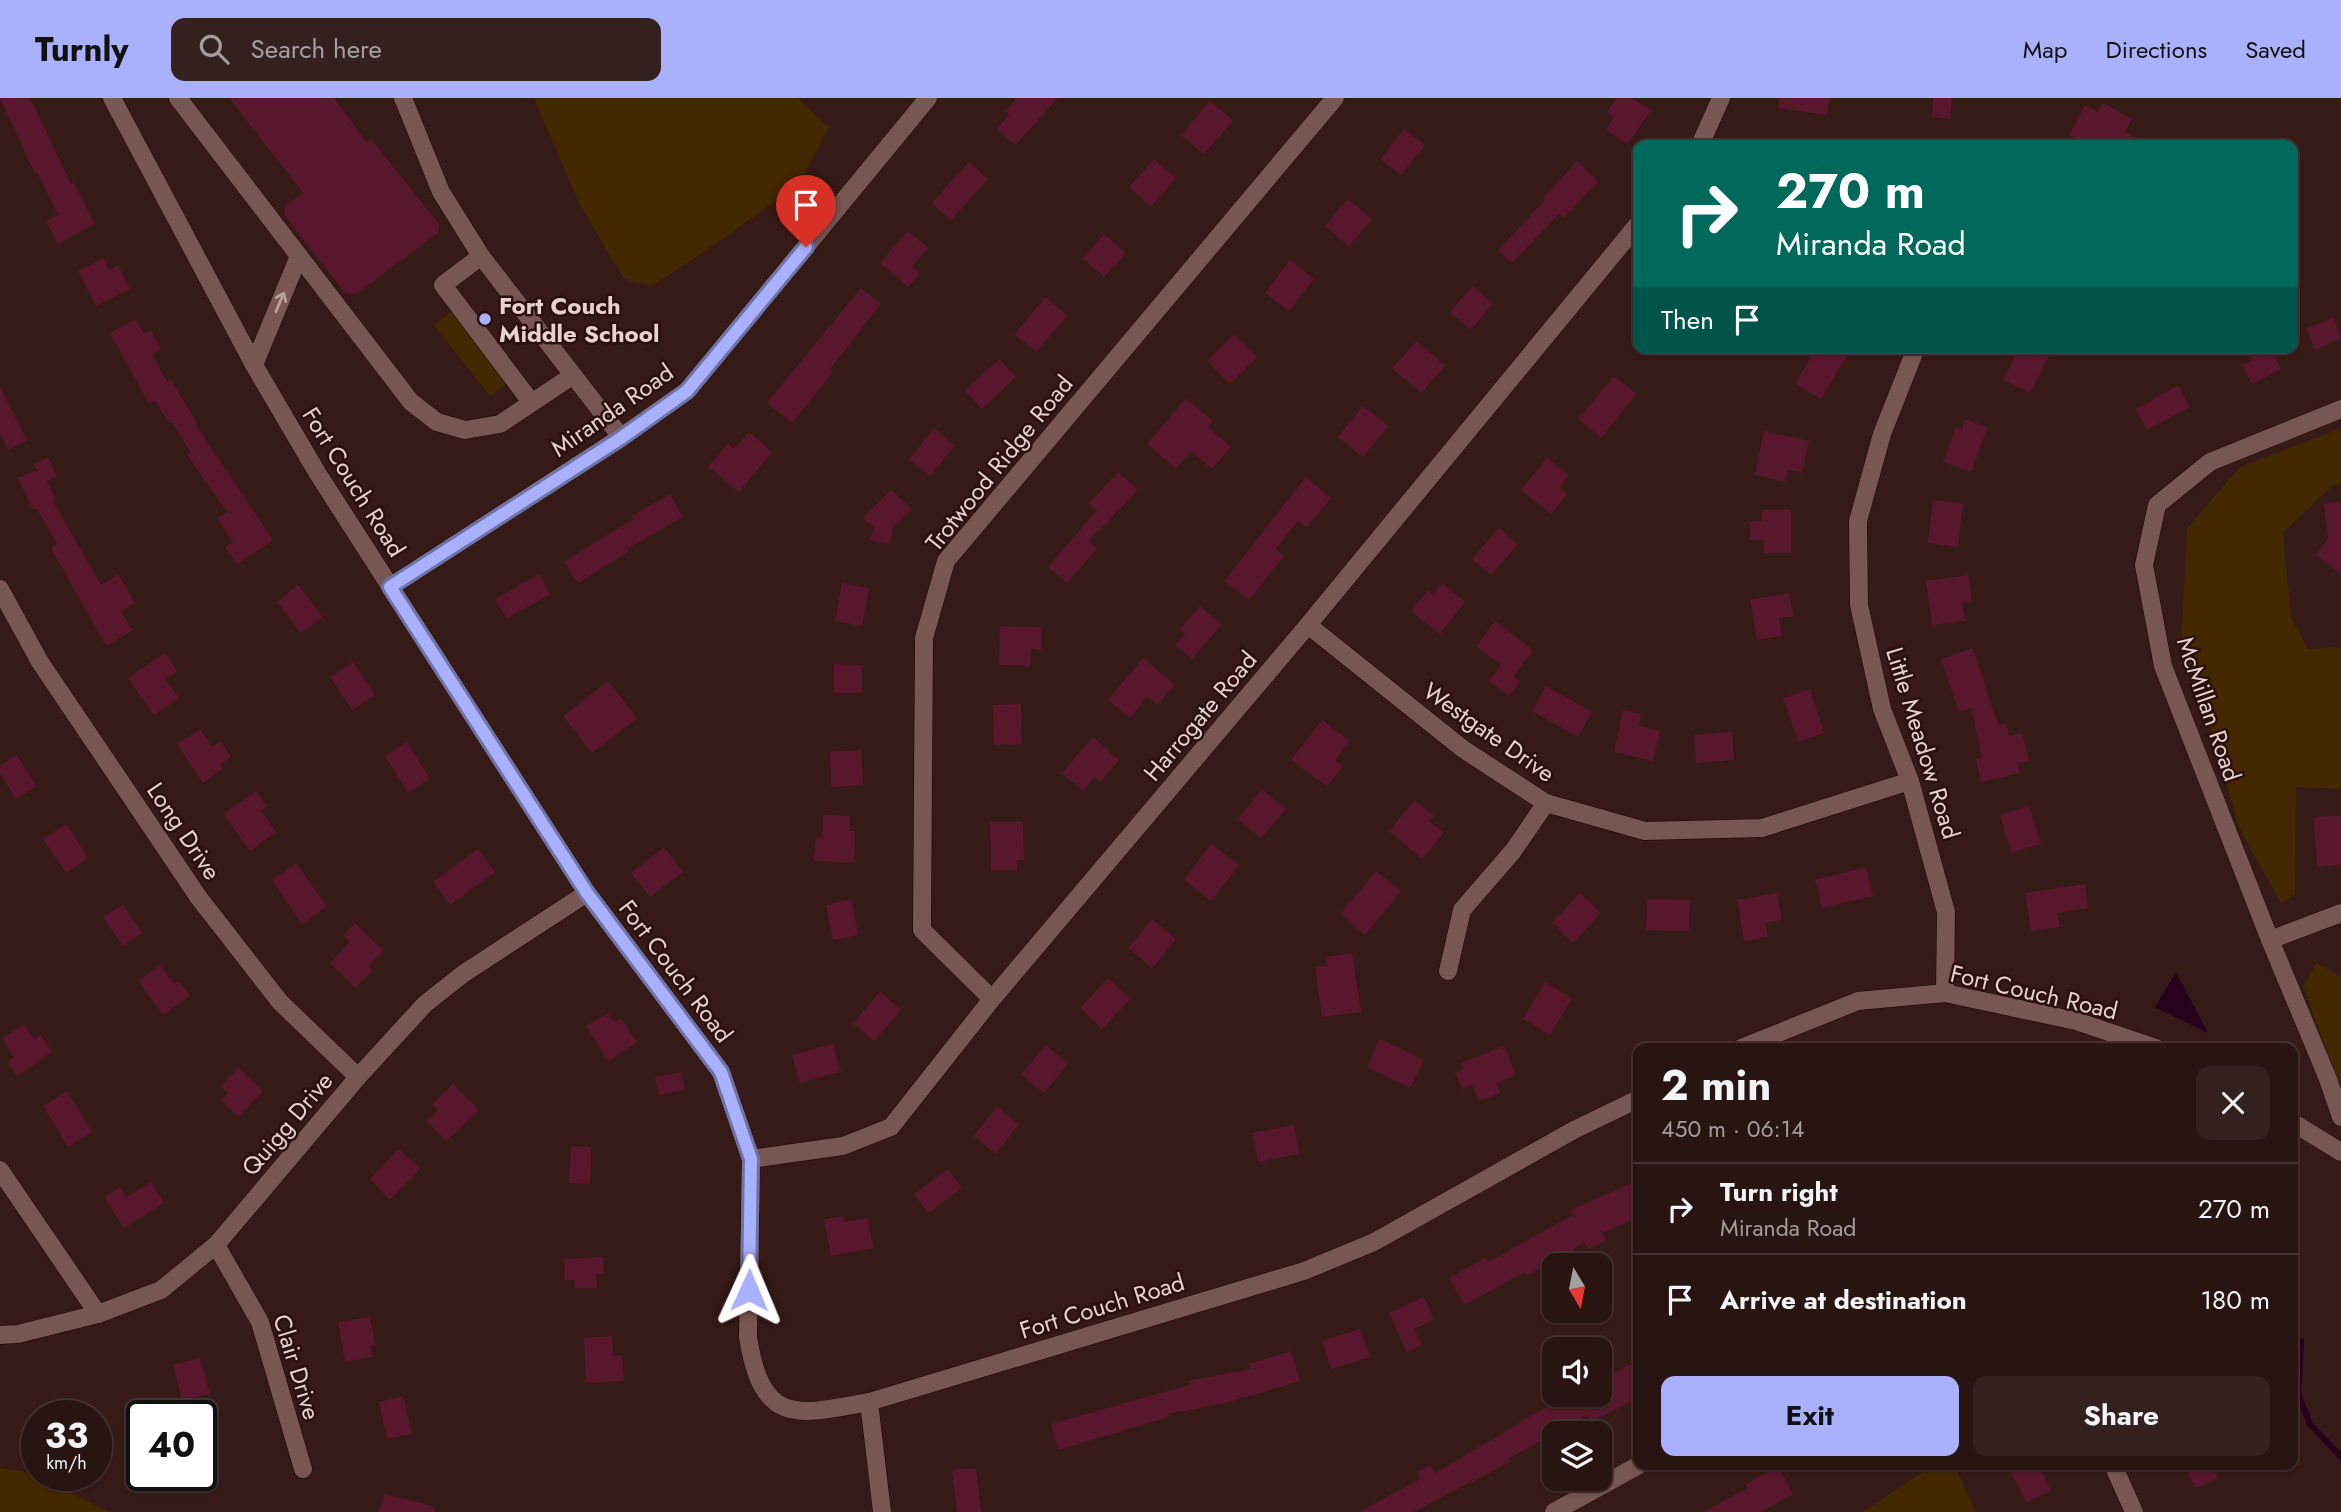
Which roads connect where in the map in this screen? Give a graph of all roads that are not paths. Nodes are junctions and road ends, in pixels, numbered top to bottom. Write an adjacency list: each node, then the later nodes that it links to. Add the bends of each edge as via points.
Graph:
1 (112, 98): 12 (street, Fort Couch Road)
2 (178, 98): 9 (street)
3 (403, 98): 10 (street, via 441,192)
4 (928, 98): 16 (street, Miranda Road, via 687,391)
5 (1335, 98): 27 (street, Trotwood Ridge Road, via 946,561 924,638 922,930)
6 (1721, 98): 7 (street)
7 (1702, 140)
8 (1633, 230): 19 (street, Harrogate Road)
9 (299, 256): 12 (street, one-way to 9); 14 (street, via 411,402 437,422 465,430 500,424)
10 (481, 256): 13 (street); 14 (street, via 443,285)
11 (1914, 354): 20 (street, Little Meadow Road, via 1882,434 1858,521 1859,605 1882,709)
12 (254, 365): 17 (street, Fort Couch Road)
13 (572, 376): 14 (street); 16 (street)
14 (531, 402)
15 (2341, 409): 24 (street, McMillan Road, via 2210,462 2157,505 2144,565 2162,666)
16 (621, 438): 17 (street, Miranda Road)
17 (390, 587): 22 (street, Fort Couch Road)
18 (0, 589): 30 (street, Long Drive, via 40,662 199,898 280,1002)
19 (1308, 625): 21 (street, Westgate Drive, via 1463,749); 27 (street, Harrogate Road)
20 (1910, 781): 21 (street, Westgate Drive, via 1762,828 1645,831); 26 (street, Little Meadow Road, via 1946,912)
21 (1546, 803): 25 (street, via 1513,852 1462,910)
22 (587, 893): 30 (street, Quigg Drive, via 425,1004); 35 (street, Fort Couch Road, via 721,1072)
23 (2341, 913): 24 (street)
24 (2270, 940): 32 (street, McMillan Road)
25 (1448, 971)
26 (1945, 993): 28 (street, Fort Couch Road, via 1858,1001); 29 (street, Fort Couch Road, via 2076,1021)
27 (992, 999): 35 (street, Harrogate Road, via 891,1127 843,1146)
28 (1764, 1043)
29 (2141, 1043)
30 (358, 1077): 37 (street, Quigg Drive)
31 (1633, 1101): 40 (street, Fort Couch Road, via 1374,1242 1304,1270)
32 (2341, 1117)
33 (2298, 1126): 34 (street)
34 (2341, 1152)
35 (751, 1159): 40 (street, Fort Couch Road, via 748,1337 761,1386 771,1399 791,1411)
36 (0, 1170): 38 (street)
37 (216, 1245): 38 (street, Quigg Drive, via 161,1290); 42 (street, Clair Drive, via 260,1322)
38 (99, 1314): 39 (street, Quigg Drive)
39 (0, 1335)
40 (869, 1402): 44 (street)
41 (1633, 1468): 45 (street)
42 (303, 1469)
43 (2115, 1470): 46 (street)
44 (882, 1512)
45 (1554, 1512)
46 (2134, 1512)

